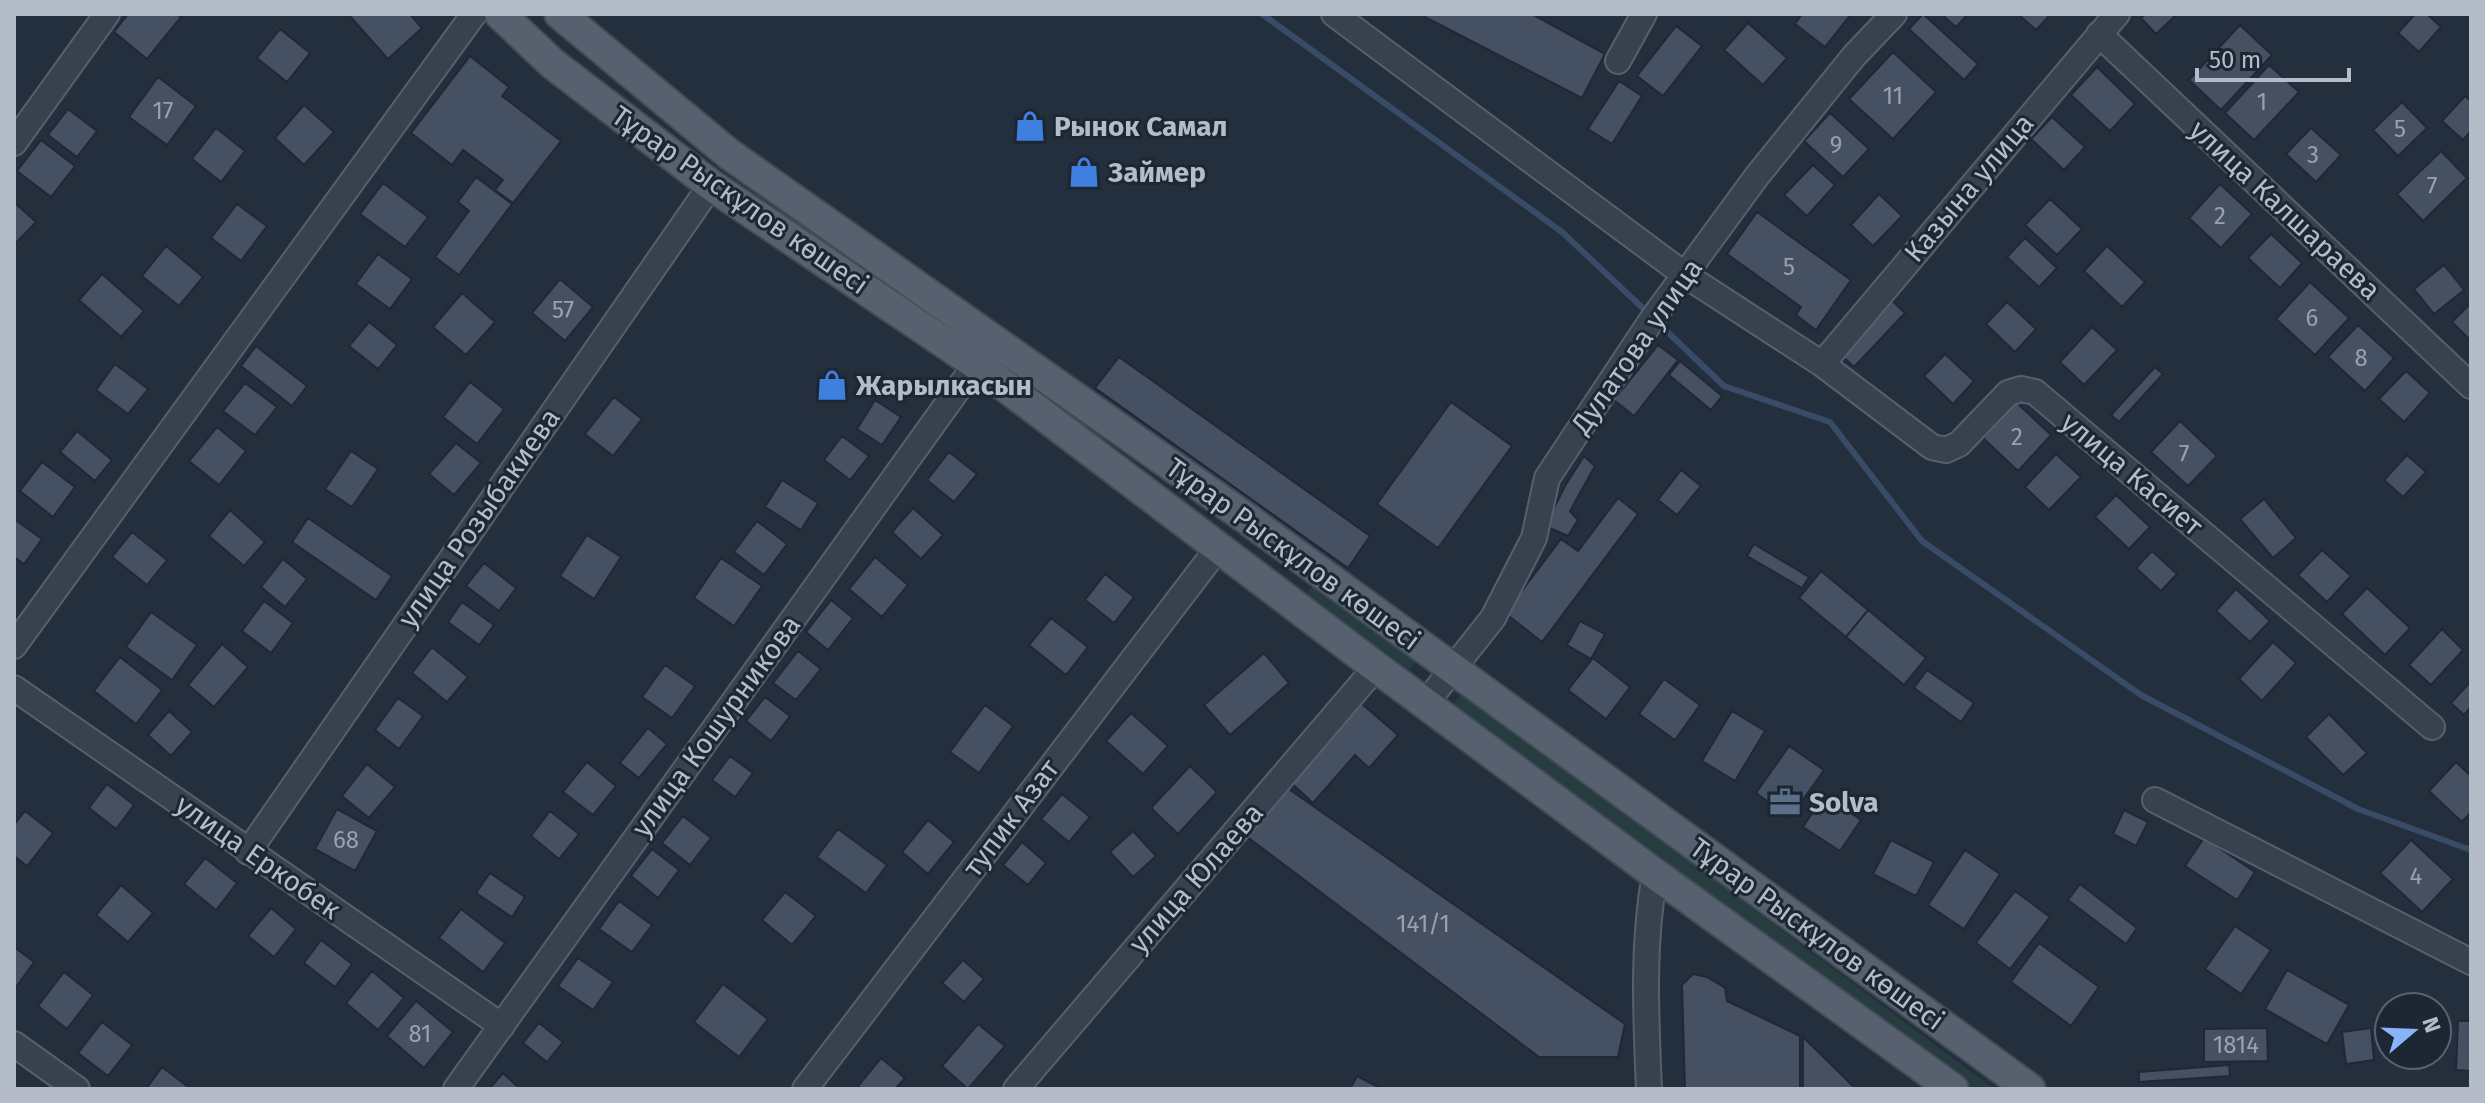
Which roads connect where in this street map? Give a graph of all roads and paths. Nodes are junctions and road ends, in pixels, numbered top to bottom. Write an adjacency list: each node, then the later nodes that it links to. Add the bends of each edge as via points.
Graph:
1 (107, 14): 12 (street)
2 (474, 14): 19 (street)
3 (500, 14): 11 (main road, Тұрар Рыскұлов көшесі)
4 (1334, 14): 14 (street)
5 (1644, 14): 10 (street)
6 (1894, 14): 14 (street, Дулатова улица, via 1757,176)
7 (2117, 14): 9 (street, Казына улица)
8 (568, 21): 11 (main road); 21 (main road, Тұрар Рыскұлов көшесі, via 729,154)
9 (2099, 34): 16 (street, Казына улица); 17 (street, улица Калшараева)
10 (1618, 61)
11 (553, 64): 13 (main road, Тұрар Рыскұлов көшесі)
12 (14, 143)
13 (711, 185): 15 (main road, Тұрар Рыскұлов көшесі); 26 (street, улица Розыбакиева)
14 (1685, 275): 16 (street); 21 (street, Дулатова улица, via 1547,478 1534,538 1493,618)
15 (976, 364): 18 (main road, Тұрар Рыскұлов көшесі); 29 (street, улица Кошурникова)
16 (1822, 364): 24 (street, улица Касиет, via 1932,447 1946,450 1959,444 2008,393 2035,392)
17 (2471, 386)
18 (1218, 548): 20 (main road, Тұрар Рыскұлов көшесі); 33 (street, тупик Азат)
19 (14, 646)
20 (1376, 667): 23 (main road, Тұрар Рыскұлов көшесі); 34 (street, улица Юлаева)
21 (1453, 669): 23 (street, Дулатова улица); 37 (main road, Тұрар Рыскұлов көшесі)
22 (14, 688): 26 (street, улица Еркобек)
23 (1425, 704): 27 (main road, Тұрар Рыскұлов көшесі)
24 (2432, 727)
25 (2155, 800): 28 (street)
26 (248, 852): 29 (street, улица Еркобек)
27 (1655, 874): 35 (street, via 1647,917); 36 (main road, Тұрар Рыскұлов көшесі)
28 (2471, 962)
29 (502, 1026): 32 (street, улица Кошурникова)
30 (14, 1044): 31 (street)
31 (77, 1089)
32 (456, 1089)
33 (805, 1089)
34 (1016, 1089)
35 (1649, 1089)
36 (1953, 1089)
37 (2030, 1089)

